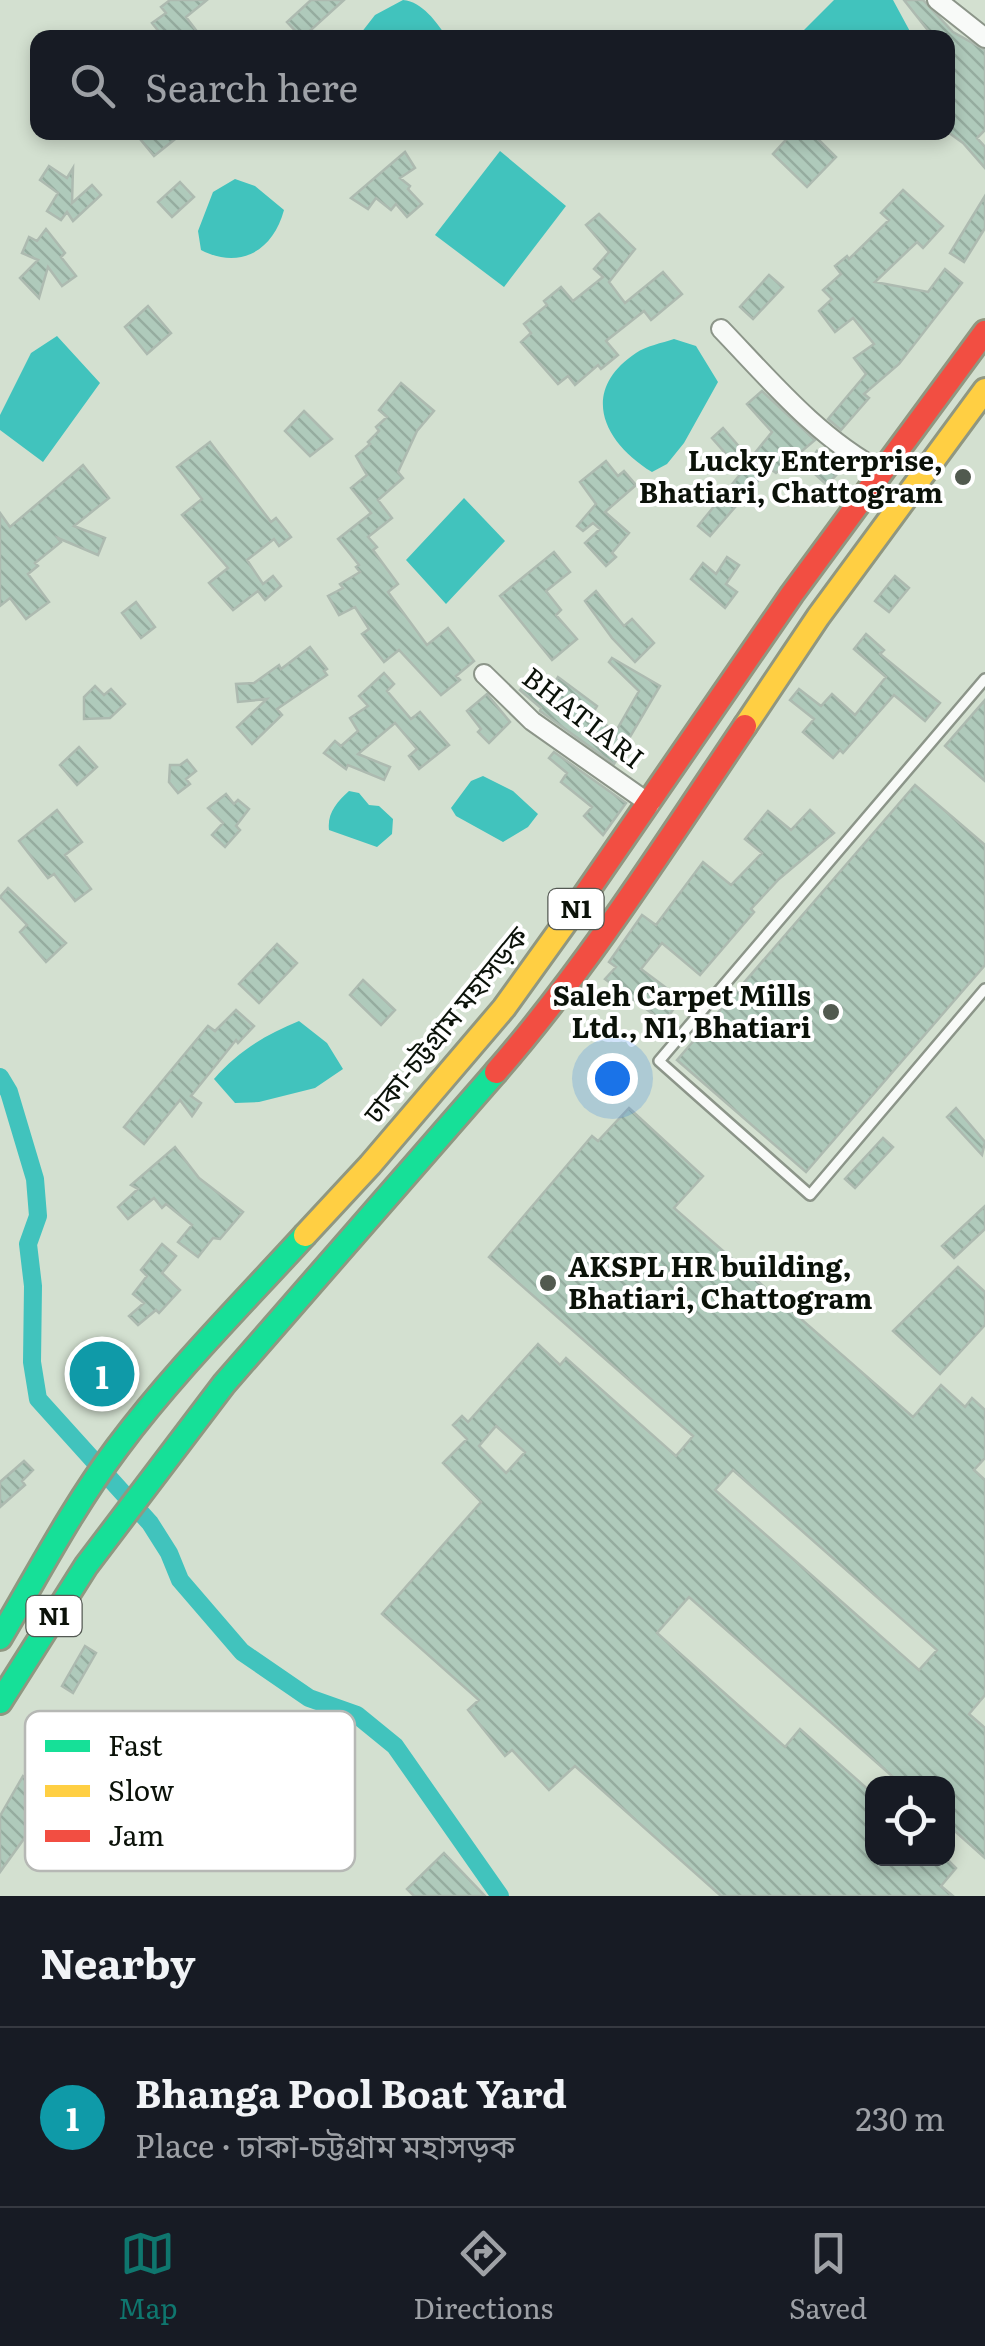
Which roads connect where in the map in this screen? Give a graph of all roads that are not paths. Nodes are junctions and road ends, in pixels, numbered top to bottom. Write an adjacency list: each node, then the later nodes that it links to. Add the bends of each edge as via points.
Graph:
1 (937, 0): 2 (street)
2 (985, 38)
3 (721, 329): 6 (street, via 799,410)
4 (985, 332): 6 (highway, ঢাকা-চট্টগ্রাম মহাসড়ক / N1)
5 (985, 390): 12 (highway, N1, via 818,617 531,1032 224,1384 86,1566)
6 (881, 471): 9 (highway, ঢাকা-চট্টগ্রাম মহাসড়ক / N1)
7 (484, 674): 9 (street, BHATIARI, via 532,720)
8 (985, 679): 10 (lane, via 659,1061 810,1195)
9 (650, 804): 11 (highway, ঢাকা-চট্টগ্রাম মহাসড়ক / N1, via 504,1008 429,1099 117,1448)
10 (985, 989)
11 (0, 1638)
12 (0, 1702)

